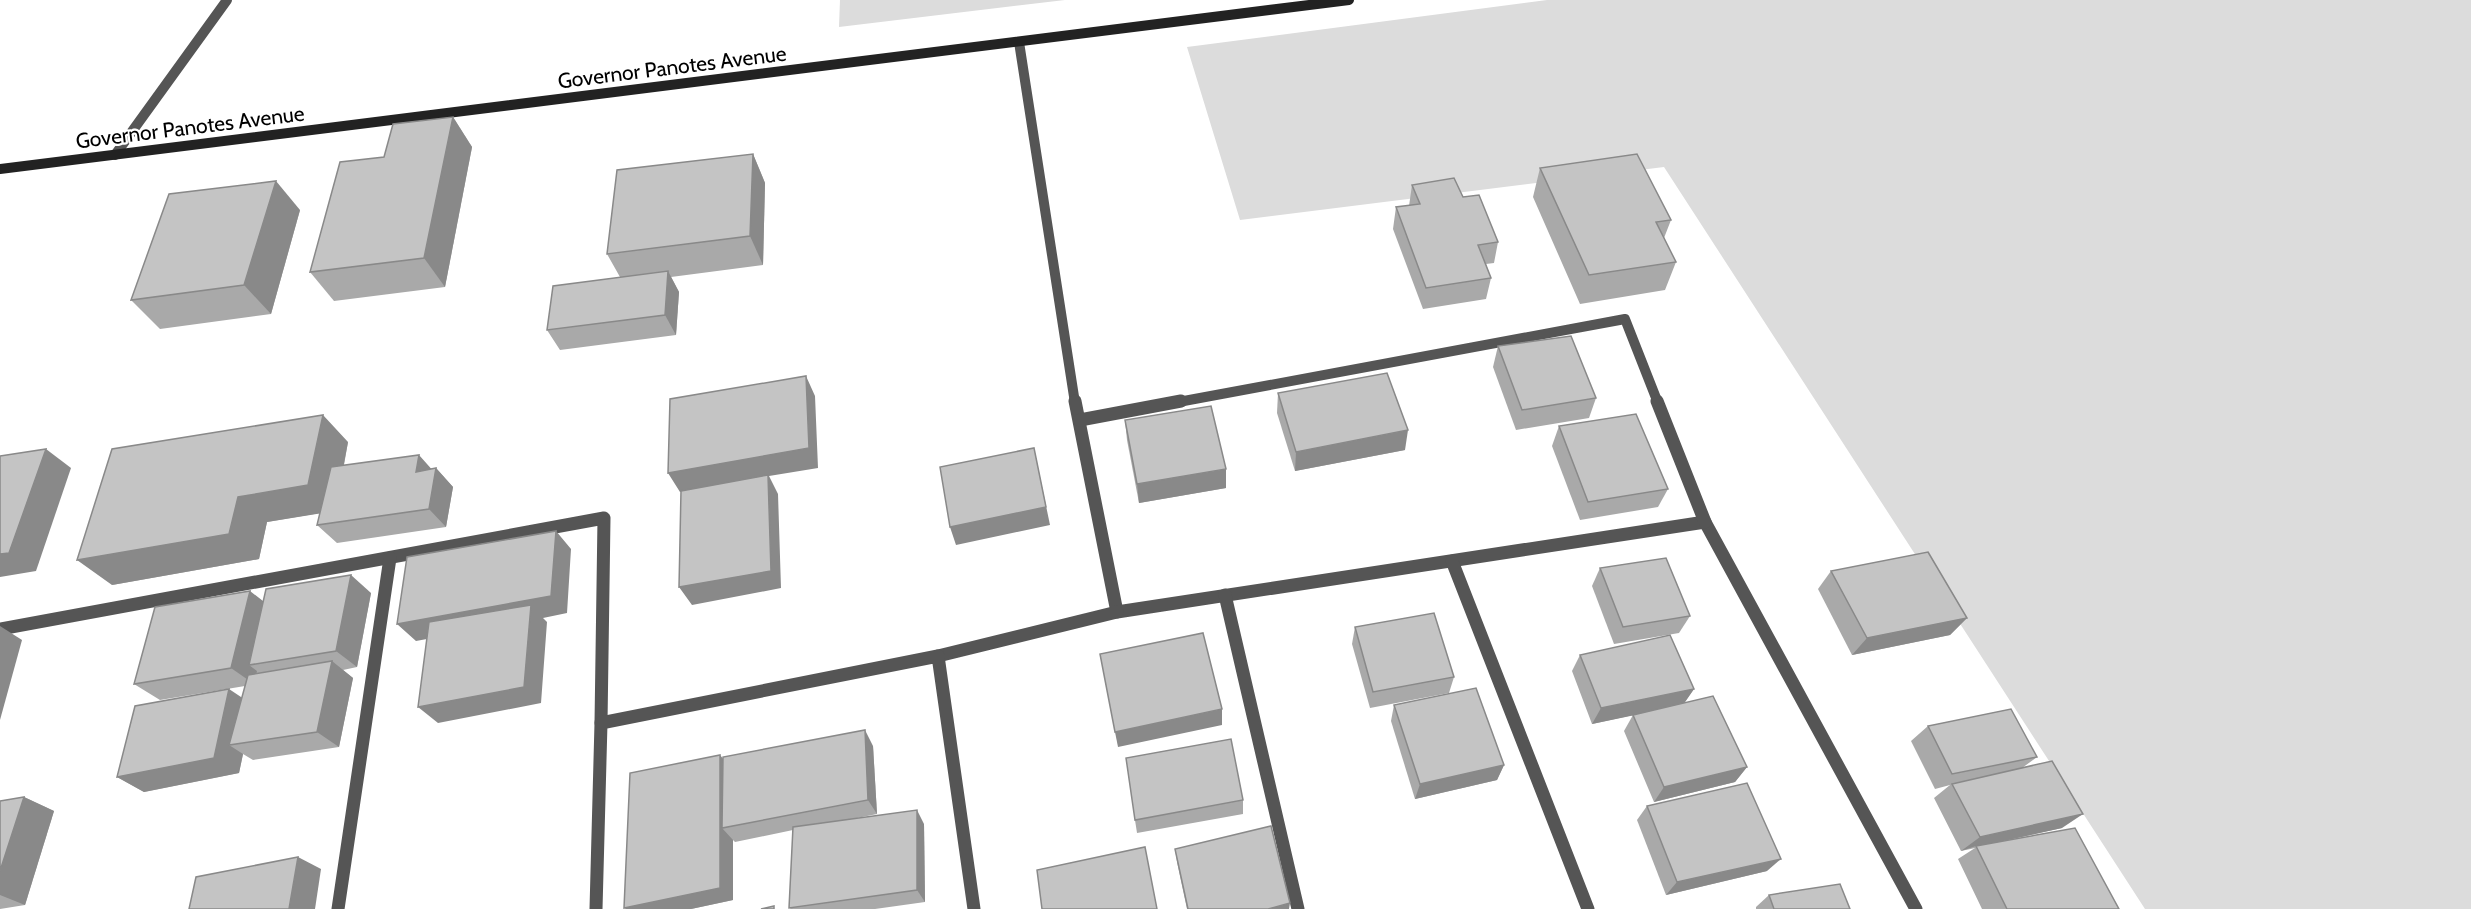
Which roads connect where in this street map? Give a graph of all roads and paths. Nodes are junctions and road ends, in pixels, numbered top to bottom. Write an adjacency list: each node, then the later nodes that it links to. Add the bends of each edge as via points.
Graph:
1 (226, 0): 4 (street)
2 (1349, 0): 3 (main road, Governor Panotes Avenue)
3 (1019, 42): 4 (main road, Governor Panotes Avenue); 6 (street, via 1069,373)
4 (115, 155): 5 (main road, Governor Panotes Avenue)
5 (0, 169)
6 (1080, 420): 7 (street, via 1624,319); 11 (street)
7 (1705, 522): 9 (street); 20 (street)
8 (390, 558): 12 (street); 14 (street, via 604,518); 15 (street)
9 (1452, 561): 10 (street); 19 (street)
10 (1225, 595): 11 (street); 18 (street)
11 (1117, 612): 13 (street)
12 (0, 629)
13 (938, 656): 14 (street); 17 (street)
14 (601, 723): 16 (street)
15 (338, 909)
16 (596, 909)
17 (974, 909)
18 (1298, 909)
19 (1588, 909)
20 (1916, 909)

